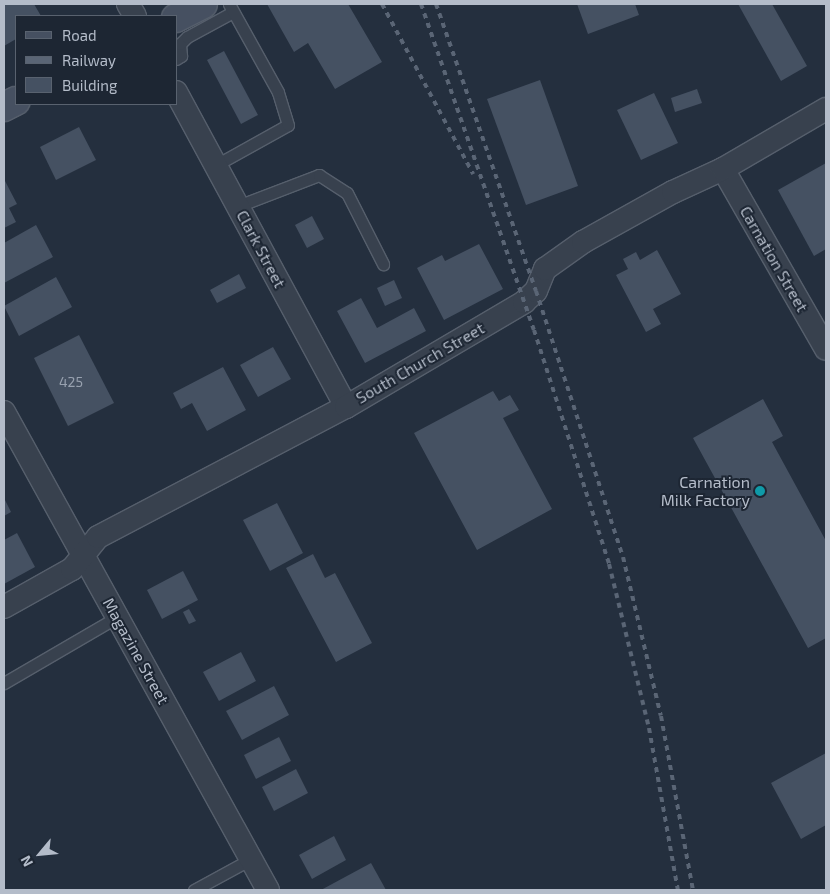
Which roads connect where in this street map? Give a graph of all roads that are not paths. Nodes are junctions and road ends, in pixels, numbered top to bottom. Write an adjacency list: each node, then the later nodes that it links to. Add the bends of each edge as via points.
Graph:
1 (128, 4): 4 (street)
2 (203, 4): 5 (street)
3 (231, 8): 6 (lane, via 187,37 180,44 181,56); 9 (lane, via 278,92 288,125)
4 (134, 15)
5 (178, 17)
6 (178, 58)
7 (178, 96): 9 (street, Clark Street)
8 (826, 109): 10 (street, South Church Street)
9 (216, 165): 11 (street, Clark Street)
10 (722, 169): 13 (street, Carnation Street); 14 (street, South Church Street, via 673,192 564,254 545,269 536,291 524,302)
11 (238, 206): 12 (lane, via 319,175 348,193); 14 (street, Clark Street)
12 (383, 264)
13 (826, 349)
14 (346, 406): 16 (street, South Church Street, via 98,538)
15 (4, 412): 16 (street, Magazine Street)
16 (84, 555): 17 (street, South Church Street, via 72,569); 18 (street, Magazine Street)
17 (4, 607)
18 (116, 617): 19 (lane); 20 (street, Magazine Street)
19 (4, 683)
20 (251, 859): 21 (lane); 22 (street, Magazine Street)
21 (194, 890)
22 (268, 890)

